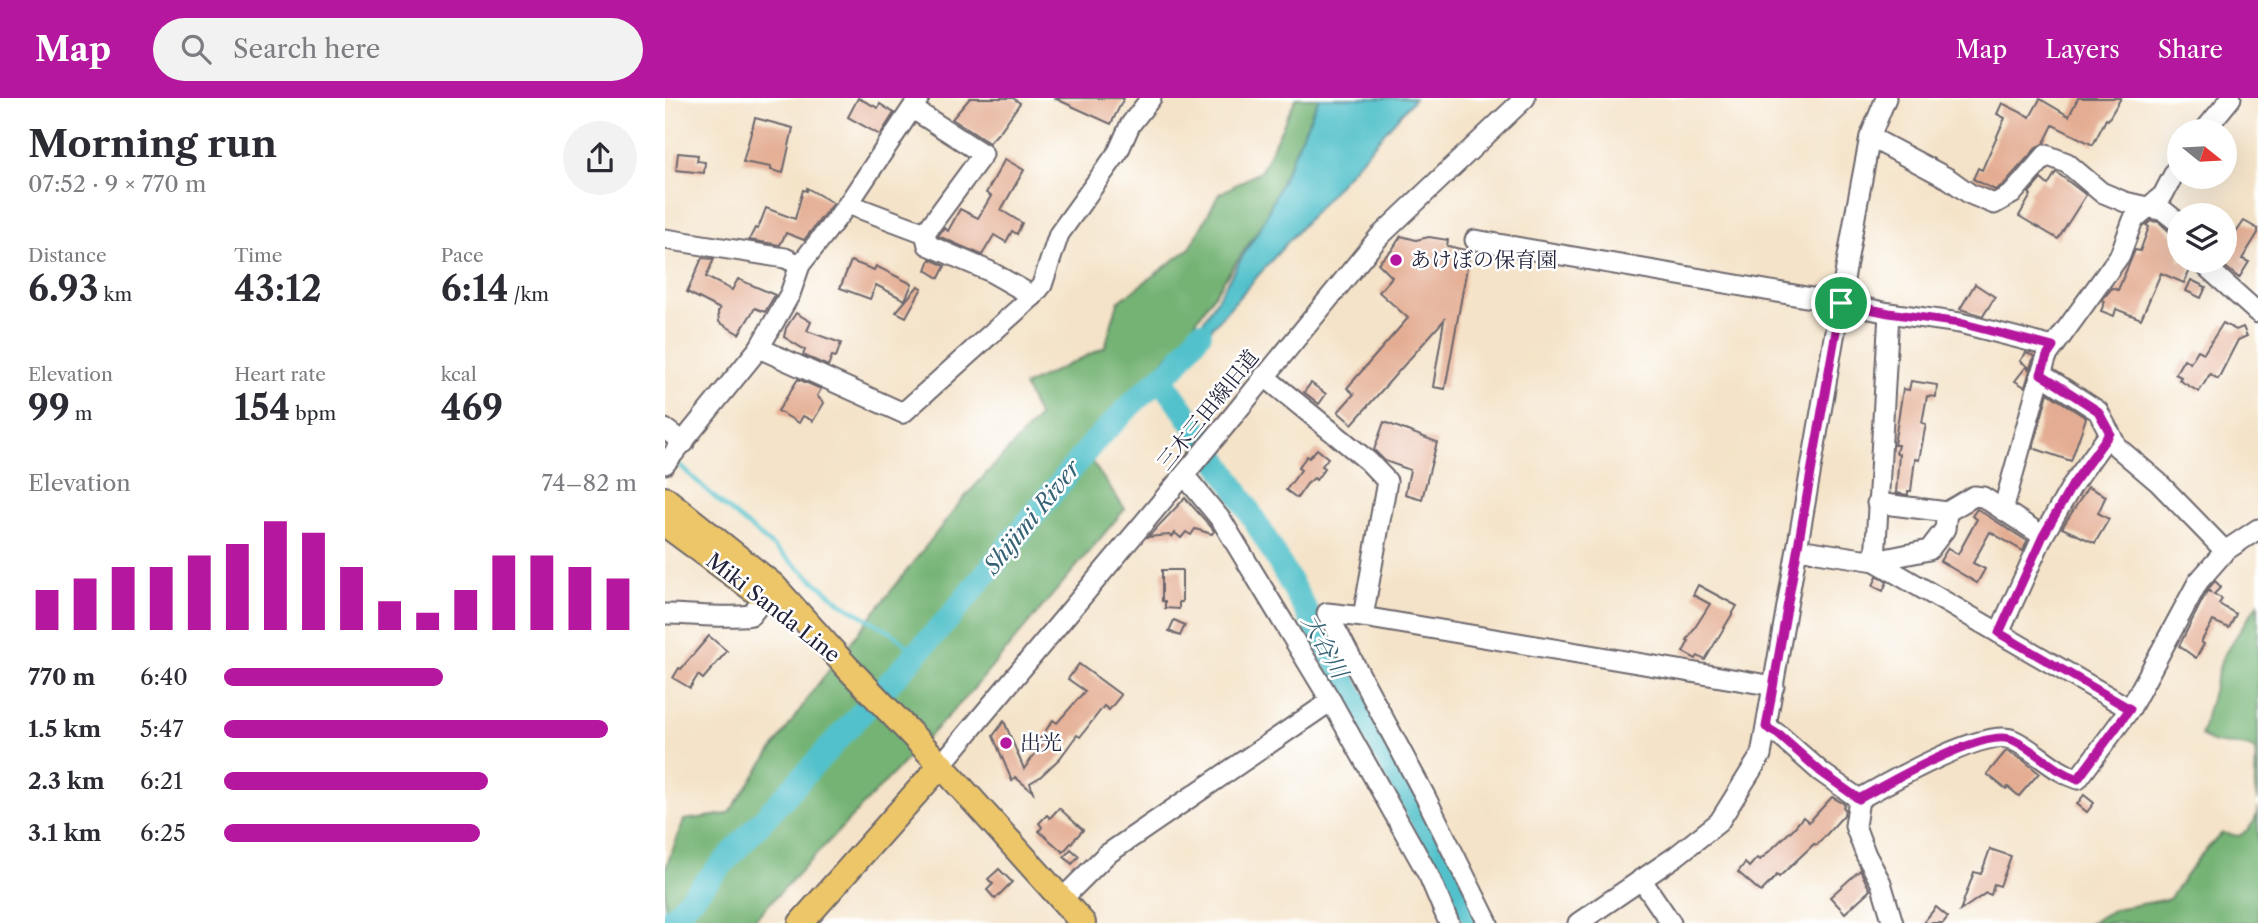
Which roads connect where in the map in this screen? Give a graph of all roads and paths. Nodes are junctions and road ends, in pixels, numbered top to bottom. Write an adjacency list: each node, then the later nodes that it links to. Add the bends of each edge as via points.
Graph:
1 (1151, 98): 17 (street, via 1059,234 1042,285)
2 (1525, 98): 24 (street, 三木三田線旧道, via 1379,237)
3 (1886, 98): 7 (street)
4 (2231, 98): 6 (street)
5 (916, 104): 9 (street); 12 (street, via 983,154)
6 (2214, 119)
7 (1870, 137): 10 (street, via 1994,204 2012,194 2046,155 2067,163 2101,192); 18 (street)
8 (2167, 187): 10 (street)
9 (848, 204): 12 (street); 15 (street)
10 (2148, 207): 11 (street); 21 (street, via 2133,220 2120,255)
11 (2167, 213)
12 (925, 233): 17 (street, via 928,245)
13 (665, 239): 15 (street, via 785,258)
14 (1475, 240): 18 (street)
15 (800, 265): 22 (street, via 790,294)
16 (2213, 273): 20 (street)
17 (1033, 296): 22 (street, via 904,413)
18 (1841, 303): 19 (street); 36 (street)
19 (1889, 313): 21 (street, via 1960,323); 30 (street)
20 (2258, 313)
21 (2053, 347): 23 (street)
22 (759, 348): 27 (street)
23 (2041, 374): 26 (street, via 2098,411); 31 (street)
24 (1264, 376): 28 (street, 三木三田線旧道); 41 (street, via 1387,481)
25 (665, 429): 27 (street)
26 (2110, 433): 35 (street); 37 (street, via 2117,447)
27 (673, 455)
28 (1184, 475): 44 (street, via 1222,521); 47 (street, 三木三田線旧道)
29 (665, 499): 39 (main road, Miki Sanda Line)
30 (1877, 503): 32 (street); 38 (street)
31 (2003, 510): 32 (street, via 1974,496); 35 (street)
32 (1947, 512): 38 (street, via 1945,529 1929,550)
33 (665, 524): 39 (main road, Miki Sanda Line)
34 (2258, 528): 37 (street)
35 (2043, 536): 42 (street)
36 (1798, 549): 38 (street); 43 (street)
37 (2225, 551): 45 (street, via 2197,582)
38 (1875, 561): 42 (street)
39 (770, 593): 40 (street, via 751,615); 47 (main road, Miki Sanda Line)
40 (665, 614)
41 (1363, 617): 43 (street); 54 (street, via 1327,613)
42 (1999, 633): 45 (street)
43 (1774, 686): 46 (street)
44 (1331, 701): 50 (street, via 1106,855); 53 (street, via 1429,876)
45 (2130, 709): 48 (street, via 2078,779 2064,775 2013,739 2000,736 1905,773)
46 (1766, 727): 48 (street); 49 (street, via 1761,755 1719,822)
47 (941, 765): 50 (main road, Miki Sanda Line); 51 (main road)
48 (1859, 799): 57 (street, via 1855,826)
49 (1641, 879): 55 (street); 56 (street)
50 (1062, 899): 52 (main road, Miki Sanda Line)
51 (801, 923)
52 (1083, 923)
53 (1449, 923)
54 (1487, 923)
55 (1578, 923)
56 (1671, 923)
57 (1893, 923)

